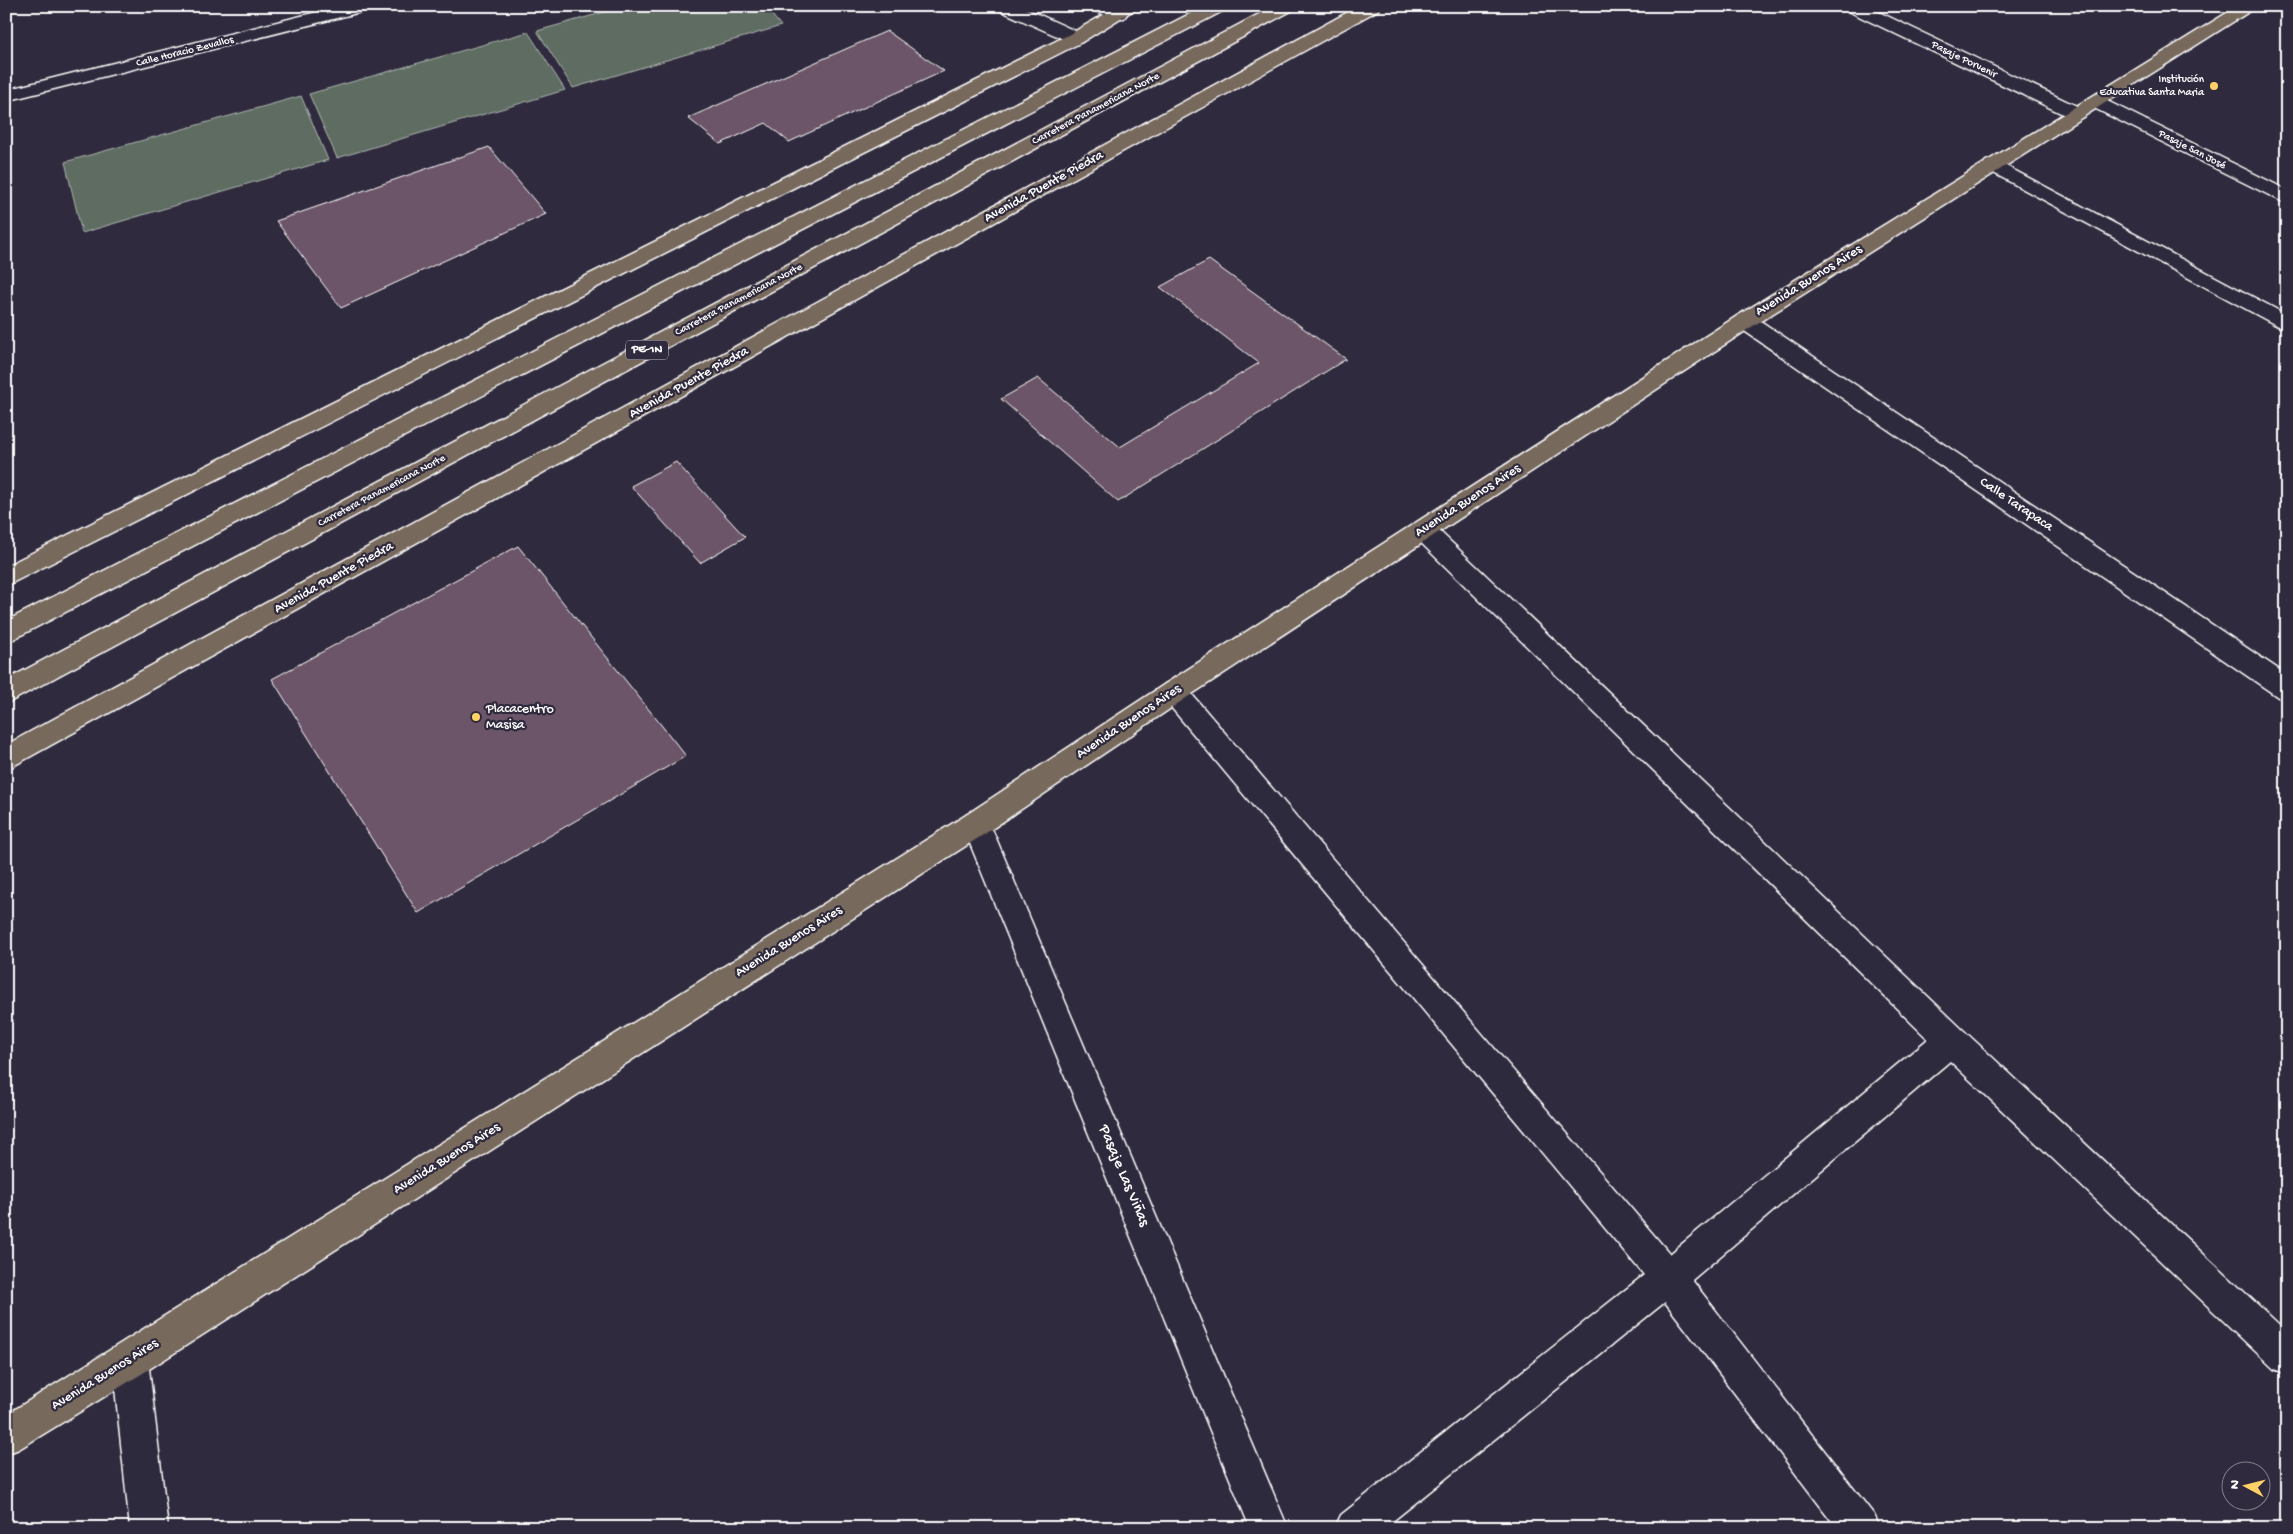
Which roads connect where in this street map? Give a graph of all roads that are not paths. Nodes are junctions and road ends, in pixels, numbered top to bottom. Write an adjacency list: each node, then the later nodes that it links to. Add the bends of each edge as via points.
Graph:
1 (363, 6): 10 (street, Calle Horacio Zevallos)
2 (1006, 6): 9 (street)
3 (1219, 6): 18 (main road)
4 (1287, 6): 21 (main road, Carretera Panamericana Norte / PE-1N)
5 (1372, 6): 22 (main road, Avenida Puente Piedra)
6 (1852, 6): 11 (street, Pasaje Porvenir)
7 (2250, 6): 11 (main road, Avenida Buenos Aires)
8 (1116, 9): 9 (main road)
9 (1076, 38): 17 (main road)
10 (6, 96)
11 (2087, 108): 12 (main road, Avenida Buenos Aires); 13 (street, Pasaje San José)
12 (1993, 165): 14 (main road, Avenida Buenos Aires); 15 (street)
13 (2287, 198)
14 (1745, 321): 16 (main road, Avenida Buenos Aires); 19 (street, Calle Tarapaca)
15 (2287, 324)
16 (1424, 530): 20 (main road, Avenida Buenos Aires); 24 (street)
17 (6, 576)
18 (6, 633)
19 (2287, 688)
20 (1174, 692): 23 (main road, Avenida Buenos Aires); 25 (street)
21 (6, 693)
22 (6, 759)
23 (976, 824): 27 (main road, Avenida Buenos Aires); 30 (street, Pasaje Las Viñas)
24 (1951, 1040): 25 (street); 26 (street)
25 (1668, 1278): 31 (street); 32 (street)
26 (2287, 1356)
27 (130, 1360): 28 (main road, Avenida Buenos Aires); 29 (street)
28 (6, 1436)
29 (149, 1528)
30 (1269, 1528)
31 (1354, 1528)
32 (1861, 1528)

